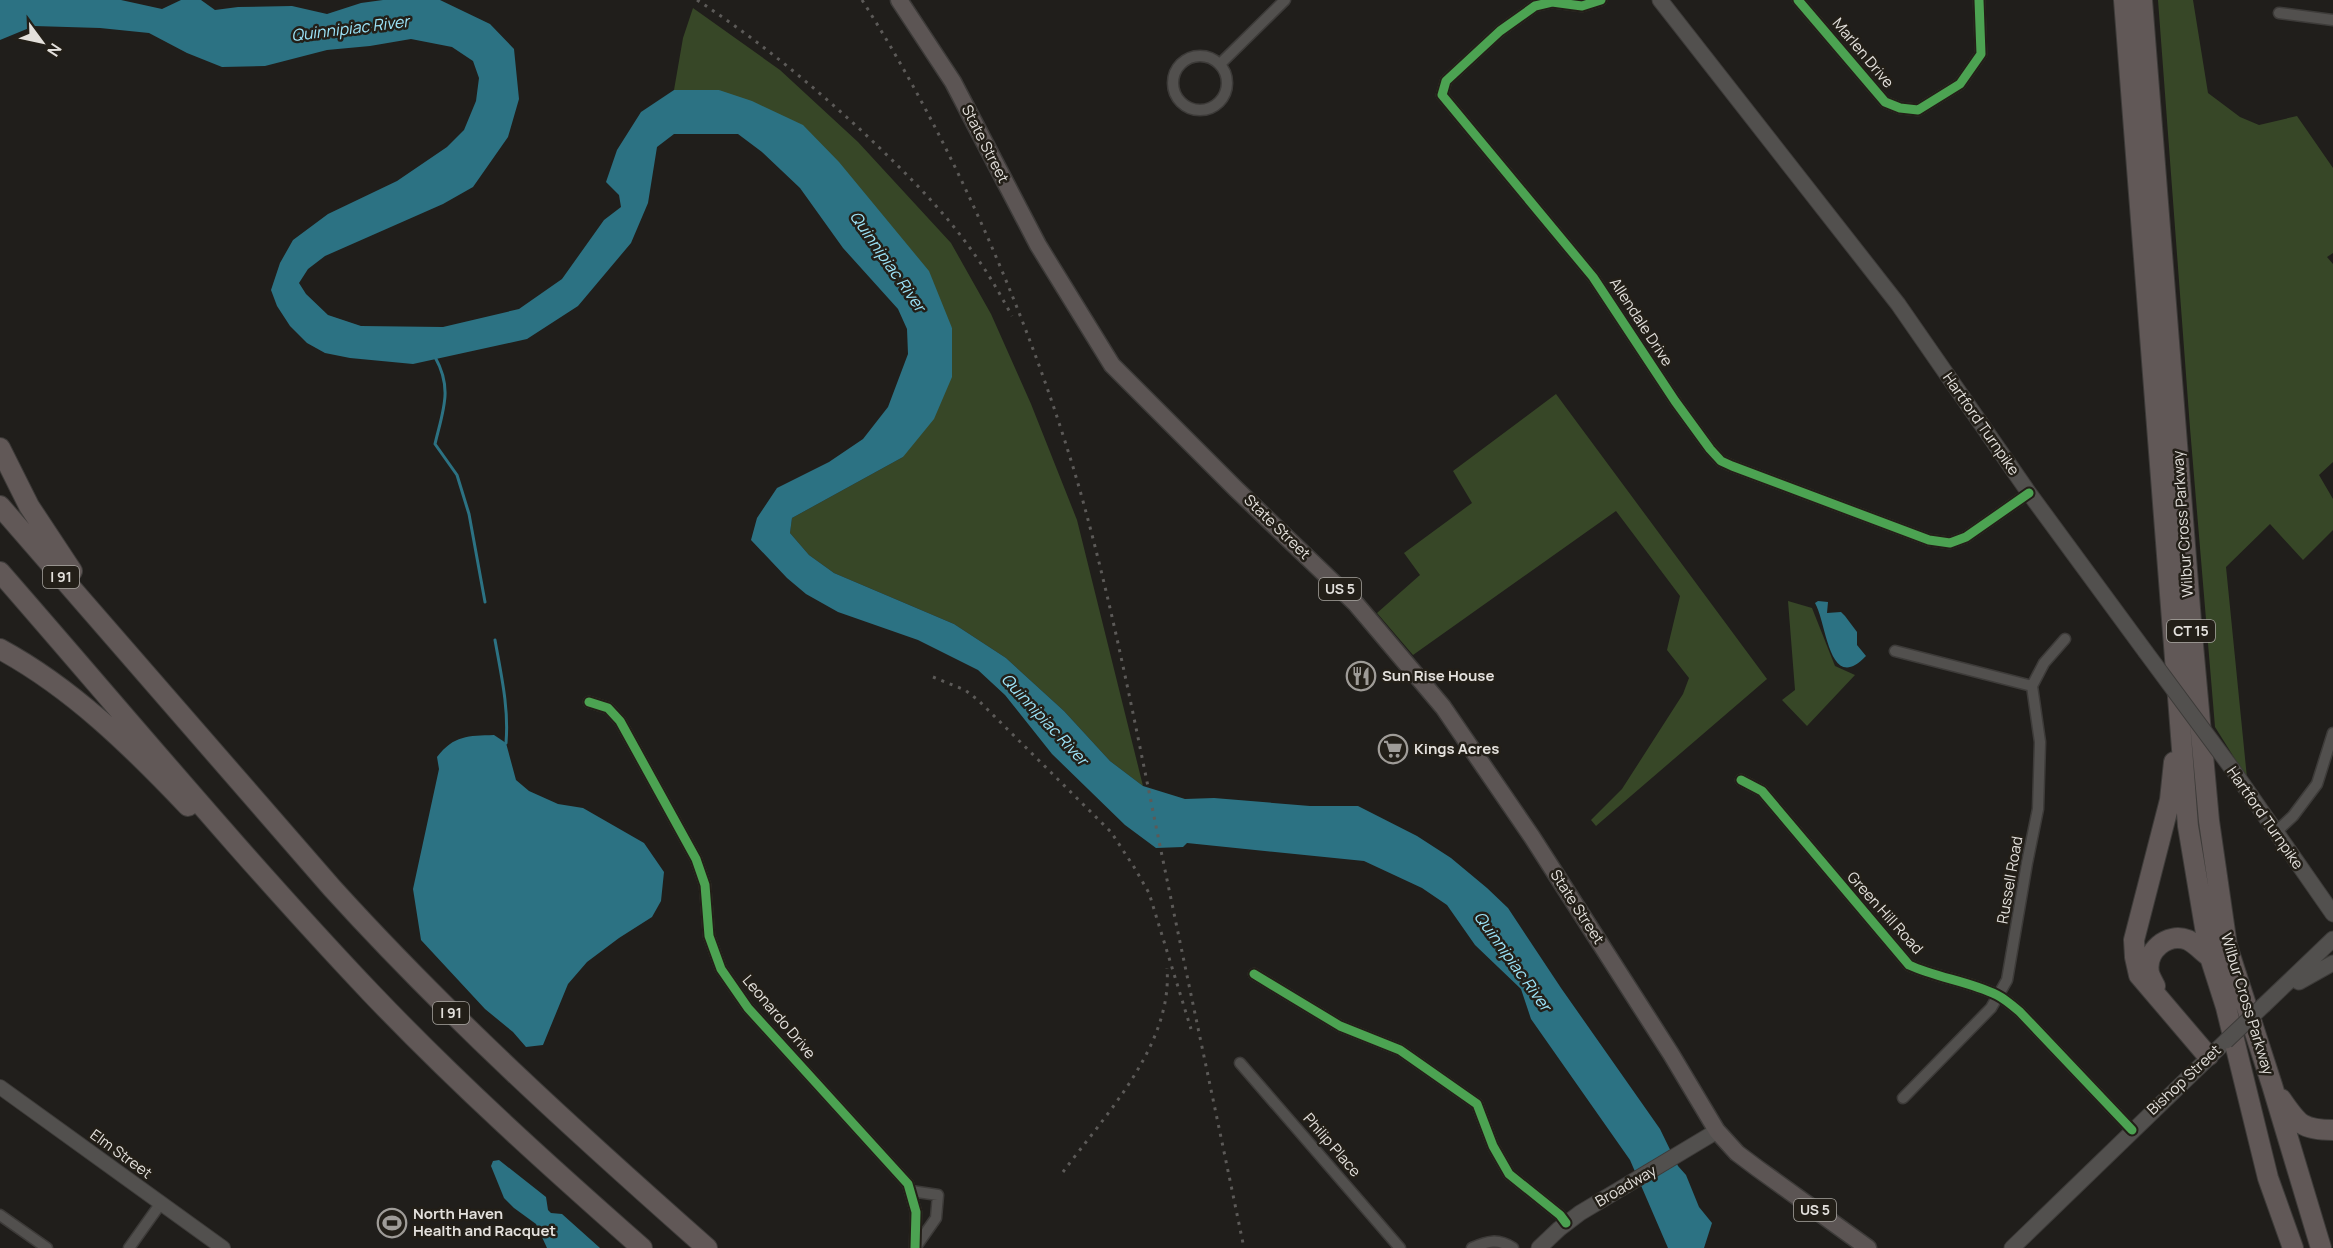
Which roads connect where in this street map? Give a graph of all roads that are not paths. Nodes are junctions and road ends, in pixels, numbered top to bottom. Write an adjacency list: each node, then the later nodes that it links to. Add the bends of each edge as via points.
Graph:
1 (899, 0): 42 (main road, State Street / US 5, via 953,82 1038,245 1112,365 1356,604 1443,707 1532,837)
2 (1285, 0): 11 (street)
3 (1601, 0): 13 (street, Allendale Drive, via 1582,6 1552,2 1535,6 1500,31 1446,81 1442,94 1593,277 1710,449 1732,466 1929,540 1950,543 1966,537)
4 (1660, 0): 13 (main road, Hartford Turnpike, via 1898,304)
5 (1798, 0): 6 (street, Marlen Drive, via 1885,102 1918,110 1959,84 1981,54)
6 (1978, 0)
7 (2124, 0): 22 (highway, Wilbur Cross Parkway / CT 15)
8 (2142, 0): 37 (highway, Wilbur Cross Parkway / CT 15, via 2209,821 2227,946)
9 (2279, 13): 10 (street)
10 (2333, 20)
11 (1220, 64): 11 (street, via 1212,58 1194,56 1178,67 1173,84 1180,101 1195,110 1219,102 1227,88)
12 (0, 448): 17 (highway, via 39,524 109,616)
13 (2028, 493): 25 (main road, Hartford Turnpike, bridge)
14 (0, 506): 17 (highway, I 91)
15 (0, 572): 26 (highway, I 91)
16 (2066, 639): 20 (street, via 2044,663)
17 (123, 647): 51 (highway, I 91, via 332,888 418,980 541,1100)
18 (0, 649): 26 (highway, via 46,676 93,713 179,797 252,878)
19 (1895, 651): 20 (street)
20 (2032, 686): 32 (street, Russell Road, via 2040,742 2038,809 2007,980)
21 (589, 702): 43 (street, Leonardo Drive, via 608,708 621,721 696,860 705,885 710,936 721,969 748,1008 901,1175)
22 (2180, 715): 29 (highway, Wilbur Cross Parkway / CT 15, via 2188,826); 33 (highway, via 2170,800 2134,940 2139,975)
23 (2333, 733): 25 (street, via 2317,784)
24 (1741, 780): 32 (street, Green Hill Road, via 1762,791 1908,965)
25 (2276, 832): 27 (main road, Hartford Turnpike)
26 (286, 900): 50 (highway, I 91, via 472,1095)
27 (2333, 914)
28 (2333, 939): 34 (main road, Bishop Street)
29 (2210, 957): 33 (highway, via 2187,940 2173,938 2156,947 2149,973); 59 (highway, Wilbur Cross Parkway / CT 15, via 2268,1178)
30 (2333, 963): 34 (main road, via 2309,974)
31 (1254, 974): 46 (street, via 1340,1026 1400,1050 1477,1104 1509,1174)
32 (1999, 995): 39 (street, Russell Road, via 1991,1008); 40 (street, Green Hill Road, via 2020,1012)
33 (2163, 1005): 35 (highway)
34 (2264, 1005): 35 (main road, Bishop Street, bridge)
35 (2213, 1052): 40 (main road, Bishop Street)
36 (1240, 1063): 53 (street, Philip Place)
37 (2272, 1086): 41 (highway, via 2294,1118 2312,1130); 60 (highway, Wilbur Cross Parkway / CT 15)
38 (0, 1087): 44 (street, Elm Street)
39 (1903, 1098)
40 (2132, 1130): 58 (main road, Bishop Street)
41 (2333, 1130)
42 (1717, 1131): 46 (main road, Broadway); 57 (main road, State Street / US 5, via 1737,1153)
43 (911, 1191): 52 (street, Leonardo Drive, via 916,1212); 52 (street, via 938,1195 935,1220)
44 (161, 1203): 48 (street); 49 (street, Elm Street)
45 (0, 1215): 47 (street)
46 (1566, 1223): 56 (main road, Broadway)
47 (47, 1248)
48 (129, 1248)
49 (223, 1248)
50 (642, 1248)
51 (707, 1248)
52 (915, 1248)
53 (1400, 1248)
54 (1472, 1248): 55 (street, via 1494,1241)
55 (1513, 1248)
56 (1539, 1248)
57 (1868, 1248)
58 (2012, 1248)
59 (2293, 1248)
60 (2320, 1248)

